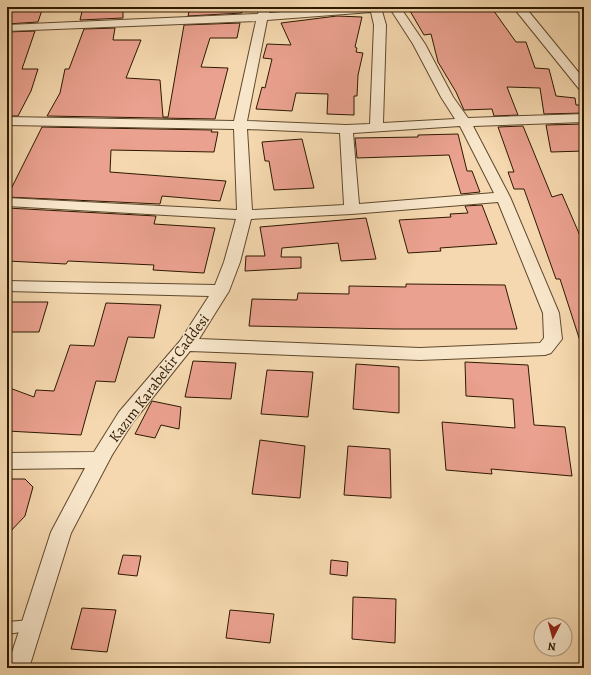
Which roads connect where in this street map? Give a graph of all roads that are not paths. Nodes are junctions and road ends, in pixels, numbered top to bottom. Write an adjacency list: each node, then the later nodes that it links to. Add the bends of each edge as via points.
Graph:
1 (390, 7): 4 (street)
2 (394, 7): 10 (street, via 419,44 447,97)
3 (518, 7): 7 (street)
4 (376, 8): 5 (street); 12 (street, via 380,25)
5 (264, 12): 6 (street); 11 (street, Kazım Karabekir Caddesi)
6 (7, 28)
7 (584, 87)
8 (584, 118): 10 (street)
9 (7, 121): 11 (street)
10 (464, 122): 12 (street); 14 (street)
11 (240, 125): 13 (street); 17 (street, Kazım Karabekir Caddesi)
12 (376, 127): 13 (street)
13 (346, 130): 16 (street)
14 (503, 197): 16 (street); 20 (street, via 551,313 553,339 545,349 420,354)
15 (7, 202): 17 (street)
16 (352, 209): 17 (street)
17 (245, 215): 19 (street, Kazım Karabekir Caddesi)
18 (7, 286): 19 (street)
19 (222, 291): 20 (street, Kazım Karabekir Caddesi)
20 (186, 345): 21 (street, Kazım Karabekir Caddesi, via 126,417)
21 (100, 460): 22 (street); 23 (street, Kazım Karabekir Caddesi, via 61,532)
22 (7, 461)
23 (31, 626): 24 (lane); 25 (street, Kazım Karabekir Caddesi)
24 (7, 628)
25 (18, 668)

